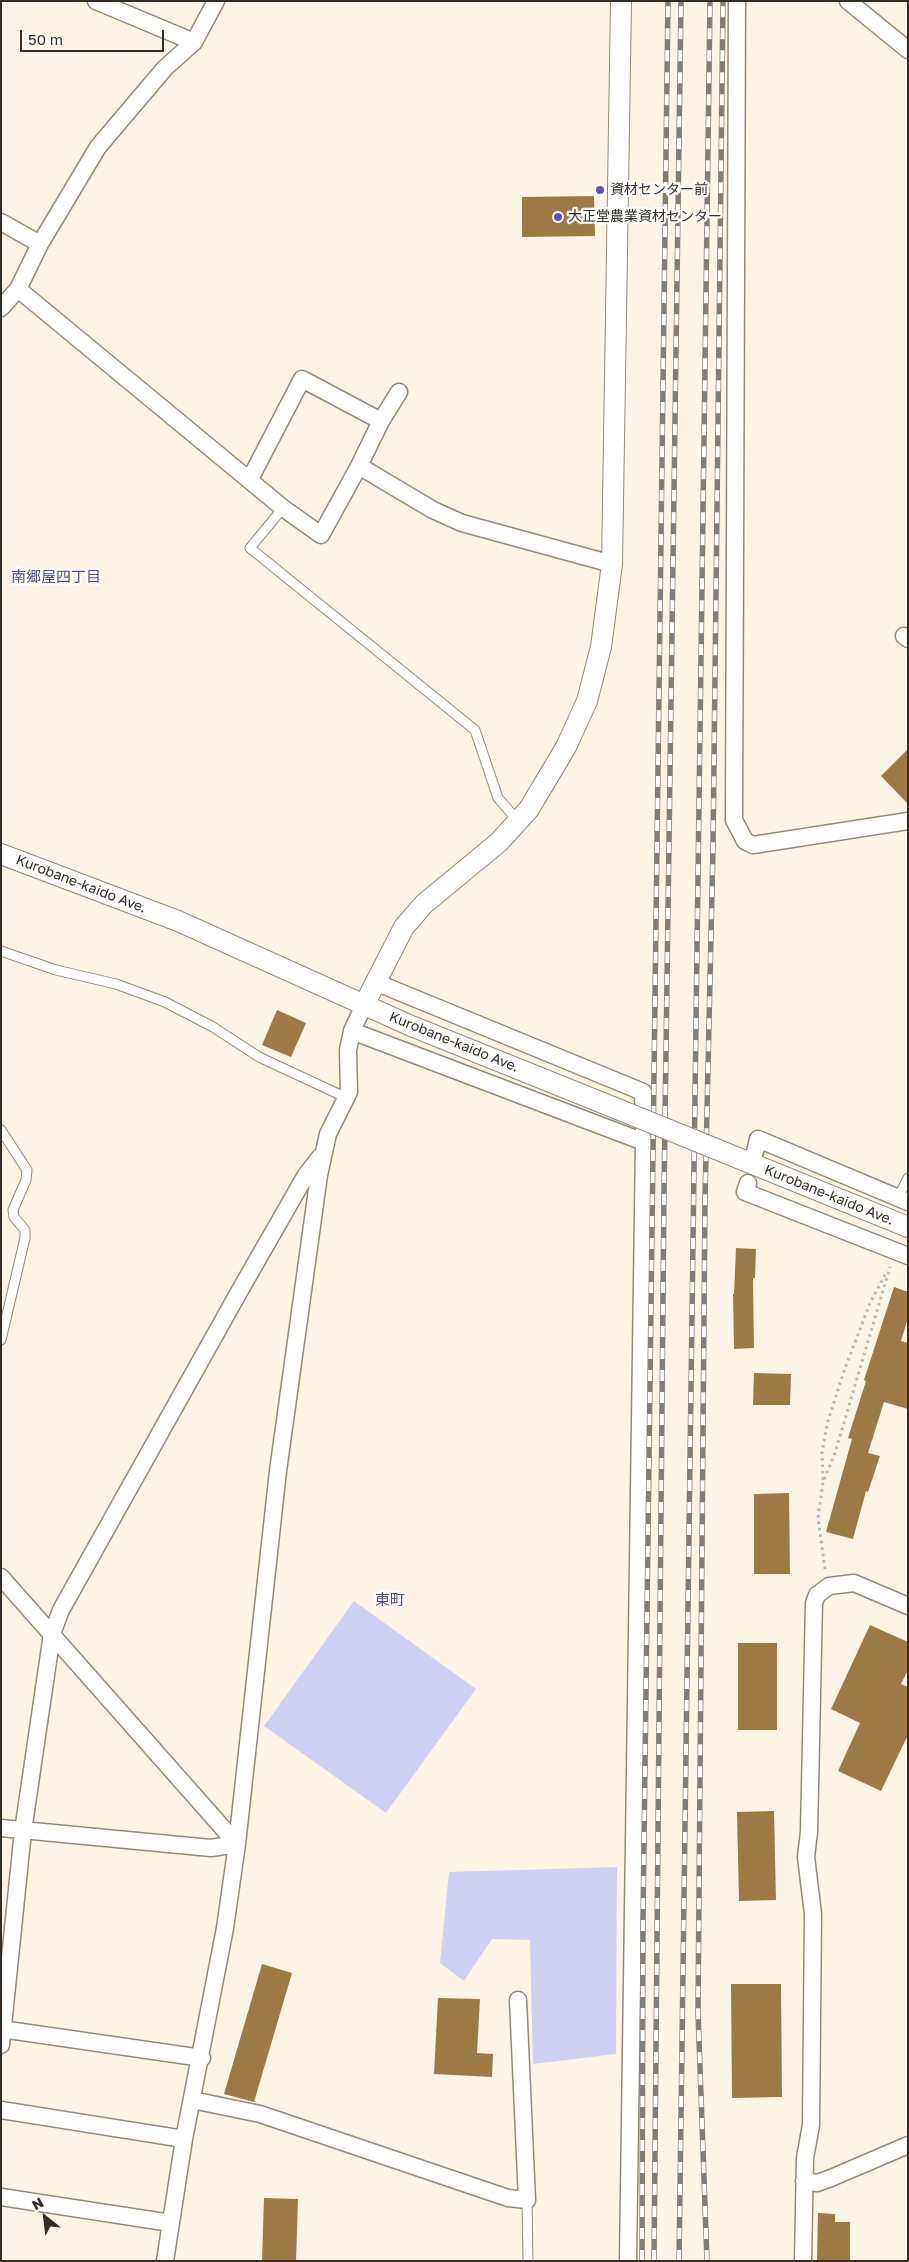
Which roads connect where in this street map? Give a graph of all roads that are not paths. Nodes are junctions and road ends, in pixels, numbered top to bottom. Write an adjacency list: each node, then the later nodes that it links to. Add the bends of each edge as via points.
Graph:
1 (96, 1): 6 (street)
2 (216, 1): 6 (street)
3 (621, 1): 17 (street)
4 (737, 1): 19 (street, via 734,820 745,841 753,845)
5 (848, 1): 7 (street)
6 (194, 42): 9 (street, via 165,68 98,147)
7 (908, 50)
8 (1, 222): 9 (street)
9 (40, 244): 10 (street)
10 (18, 289): 11 (street); 15 (street)
11 (1, 308)
12 (399, 392): 13 (street)
13 (381, 421): 14 (street); 15 (street, via 302,379)
14 (359, 466): 16 (street, via 322,535); 17 (street, via 433,510 462,523)
15 (250, 479): 16 (street)
16 (283, 508): 18 (lane, via 250,548 475,730 498,798)
17 (612, 564): 18 (street, via 601,647 587,701 566,747 529,809)
18 (518, 821): 22 (street, via 499,842 424,904 404,928)
19 (908, 821)
20 (1, 854): 23 (street, Kurobane-kaido Ave., via 178,921)
21 (1, 951): 25 (lane, via 56,970 116,984 165,1002 213,1027 259,1057)
22 (375, 982): 23 (street); 27 (street, via 643,1092)
23 (364, 1005): 24 (street); 29 (street, Kurobane-kaido Ave., bridge, via 620,1110)
24 (352, 1031): 25 (street, via 348,1050); 27 (street)
25 (347, 1098): 28 (street, via 328,1134)
26 (1, 1130): 35 (lane, via 27,1170 13,1210 14,1217 25,1230 25,1238)
27 (644, 1142): 55 (street)
28 (323, 1153): 38 (street, via 306,1175 234,1301 61,1610); 41 (street, via 278,1472)
29 (749, 1156): 32 (street, via 758,1139); 33 (street, Kurobane-kaido Ave.)
30 (908, 1178): 32 (lane)
31 (748, 1182): 34 (street, via 745,1192)
32 (903, 1200)
33 (908, 1227)
34 (908, 1256)
35 (1, 1340)
36 (1, 1577): 38 (street)
37 (908, 1606): 49 (street, via 854,1583 829,1586 817,1595 814,1603 806,1857 812,1914 811,2125)
38 (52, 1634): 40 (street); 41 (street)
39 (1, 1828): 40 (street)
40 (23, 1831): 41 (street, via 211,1848); 43 (street)
41 (237, 1844): 44 (street)
42 (518, 2000): 51 (street)
43 (2, 2035): 44 (street)
44 (202, 2058): 45 (street)
45 (192, 2100): 47 (street); 51 (street, via 260,2114 508,2198)
46 (1, 2110): 47 (street)
47 (184, 2139): 52 (street)
48 (908, 2144): 49 (street, via 831,2178 816,2183)
49 (804, 2182): 56 (street)
50 (1, 2197): 52 (street)
51 (528, 2200): 54 (lane)
52 (171, 2223): 53 (street)
53 (165, 2261)
54 (528, 2261)
55 (628, 2261)
56 (803, 2261)

